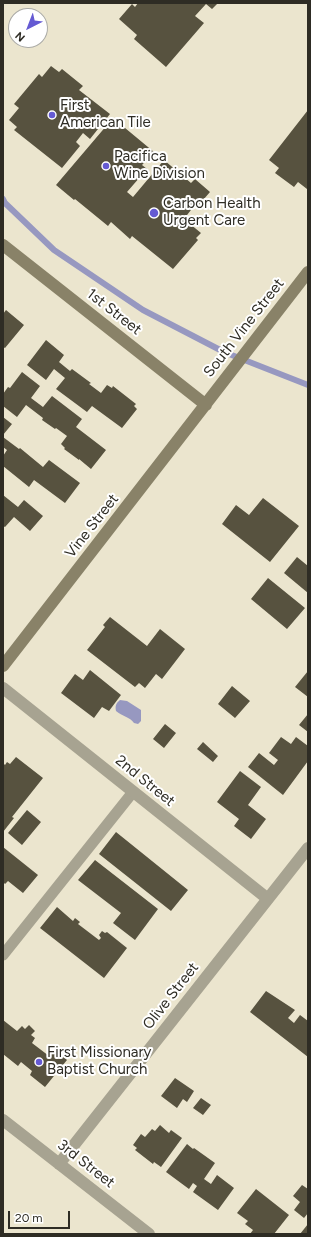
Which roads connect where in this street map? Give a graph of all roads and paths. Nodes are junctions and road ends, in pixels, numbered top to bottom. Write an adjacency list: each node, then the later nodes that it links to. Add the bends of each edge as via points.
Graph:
1 (3, 245): 3 (street, 1st Street)
2 (308, 272): 3 (street, South Vine Street)
3 (206, 405): 4 (street, Vine Street)
4 (3, 666)
5 (3, 688): 6 (street, 2nd Street)
6 (133, 792): 8 (street, 2nd Street); 9 (lane)
7 (308, 848): 8 (street, Olive Street)
8 (268, 899): 11 (street, Olive Street)
9 (3, 955)
10 (3, 1120): 11 (street, 3rd Street)
11 (59, 1164): 12 (street, 3rd Street)
12 (149, 1234)

